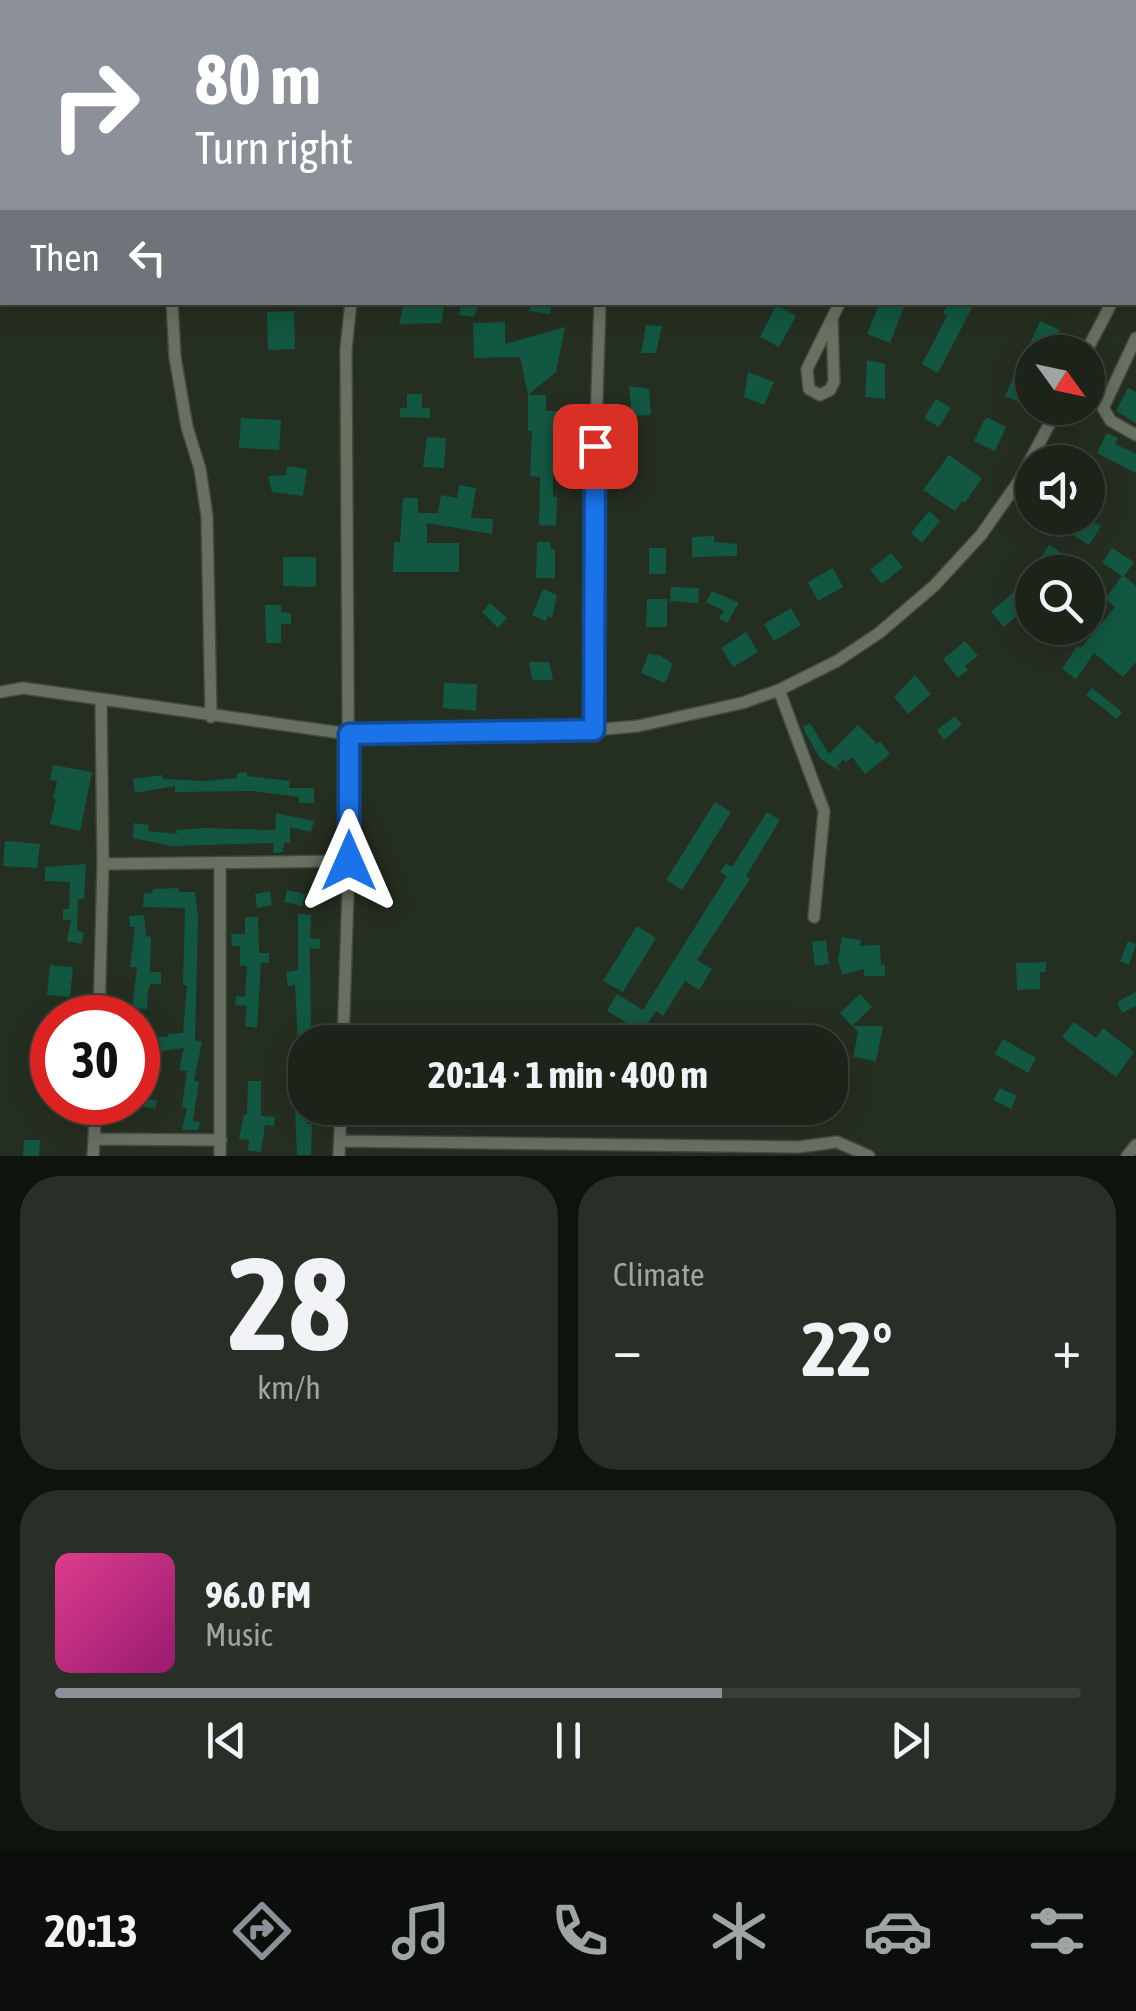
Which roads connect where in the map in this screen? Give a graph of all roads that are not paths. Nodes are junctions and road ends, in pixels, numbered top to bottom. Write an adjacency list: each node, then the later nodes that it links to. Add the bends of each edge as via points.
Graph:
1 (172, 305): 14 (street, via 175,357 207,516)
2 (351, 305): 16 (street)
3 (600, 305): 15 (street)
4 (839, 305): 6 (street)
5 (1110, 305): 7 (street)
6 (832, 319): 6 (street, via 834,382 820,395 809,389 807,369)
7 (1095, 335)
8 (1136, 338): 10 (street, via 1103,408 1110,421)
9 (1049, 425): 11 (street, via 981,535 934,586 879,633)
10 (1136, 435)
11 (779, 690): 15 (street, via 676,719); 20 (street, via 824,811)
12 (0, 692): 13 (street, via 23,688)
13 (101, 700): 14 (street); 19 (street)
14 (211, 717): 16 (street)
15 (594, 730): 16 (street)
16 (349, 734): 17 (street)
17 (349, 861): 18 (street); 22 (street)
18 (220, 863): 19 (street); 26 (street)
19 (103, 864): 21 (street)
20 (814, 917)
21 (100, 995)
22 (344, 1025)
23 (95, 1125): 25 (street)
24 (340, 1125): 27 (street)
25 (95, 1139): 26 (street); 32 (street)
26 (221, 1140): 33 (street)
27 (340, 1141): 30 (street); 34 (street)
28 (1136, 1144): 36 (street)
29 (829, 1149): 31 (street); 35 (street, via 846,1144)
30 (512, 1150): 31 (street)
31 (670, 1151)
32 (94, 1156)
33 (220, 1156)
34 (339, 1156)
35 (870, 1156)
36 (1127, 1156)

